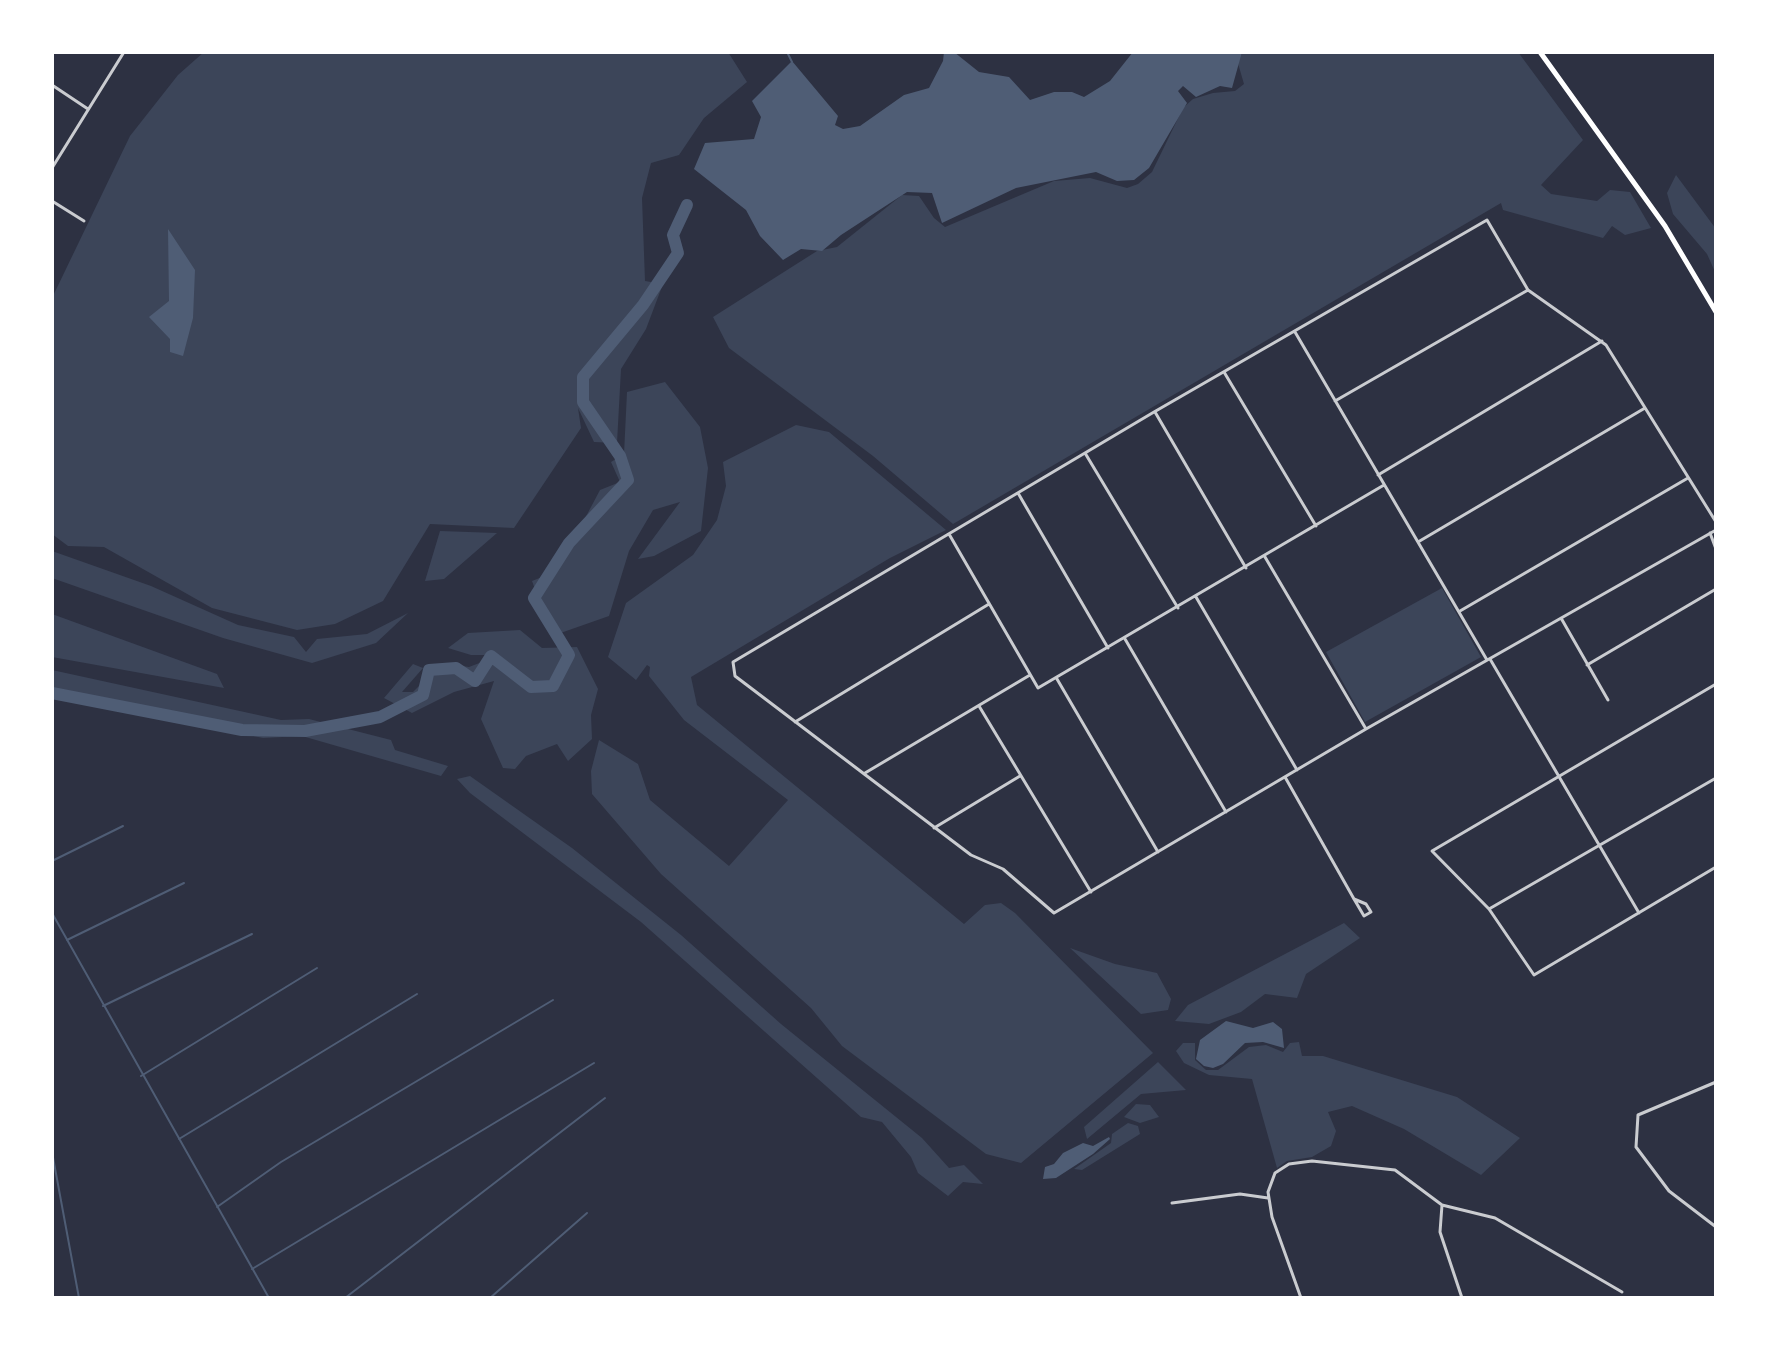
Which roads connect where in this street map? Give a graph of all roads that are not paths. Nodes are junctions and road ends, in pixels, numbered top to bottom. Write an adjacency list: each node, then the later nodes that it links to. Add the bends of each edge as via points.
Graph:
1 (1540, 52): 9 (main road, via 1665,226)
2 (122, 53): 4 (street)
3 (52, 85): 4 (street)
4 (88, 109): 5 (street)
5 (52, 168)
6 (52, 201): 7 (street)
7 (84, 221)
8 (1528, 290): 10 (street, via 1487,220); 11 (street); 13 (street)
9 (1716, 312)
10 (1295, 331): 12 (street); 13 (street)
11 (1602, 341): 14 (street); 17 (street)
12 (1224, 372): 15 (street); 22 (street)
13 (1335, 401): 17 (street)
14 (1645, 408): 18 (street); 26 (street)
15 (1154, 412): 16 (street); 29 (street)
16 (1085, 453): 20 (street); 33 (street)
17 (1378, 475): 19 (street)
18 (1688, 478): 21 (street); 34 (street)
19 (1384, 485): 22 (street); 26 (street)
20 (1018, 493): 25 (street); 37 (street)
21 (1716, 522)
22 (1316, 526): 28 (street)
23 (1716, 530): 24 (street)
24 (1710, 533): 27 (street); 35 (street)
25 (949, 534): 32 (street); 45 (street, via 733,662 735,676)
26 (1418, 542): 34 (street)
27 (1716, 549)
28 (1265, 557): 29 (street); 46 (street)
29 (1246, 568): 31 (street)
30 (1716, 589): 39 (street)
31 (1196, 597): 33 (street); 47 (street)
32 (989, 604): 40 (street); 45 (street)
33 (1178, 608): 36 (street)
34 (1459, 612): 38 (street)
35 (1561, 618): 38 (street); 39 (street)
36 (1125, 639): 37 (street); 53 (street)
37 (1108, 648): 41 (street)
38 (1488, 659): 46 (street); 50 (street)
39 (1587, 665): 43 (street)
40 (1030, 675): 41 (street, via 1038,688); 44 (street)
41 (1056, 678): 56 (street)
42 (1716, 684): 50 (street)
43 (1608, 700)
44 (979, 706): 48 (street); 49 (street)
45 (795, 722): 48 (street)
46 (1366, 729): 47 (street)
47 (1297, 770): 51 (street)
48 (864, 774): 54 (street)
49 (1021, 776): 54 (street); 58 (street)
50 (1558, 776): 55 (street); 60 (street, via 1432,851)
51 (1285, 777): 53 (street); 59 (street)
52 (1716, 778): 55 (street)
53 (1226, 812): 56 (street)
54 (934, 828): 58 (street, via 971,855 1003,869 1054,913)
55 (1600, 845): 60 (street); 61 (street)
56 (1158, 852): 58 (street)
57 (1716, 867): 61 (street)
58 (1091, 892)
59 (1354, 899): 59 (street, via 1364,916 1371,912 1366,904)
60 (1489, 909): 61 (street, via 1534,975)
61 (1639, 913)
62 (1716, 1082): 66 (street, via 1638,1115 1636,1147 1669,1191)
63 (1268, 1195): 64 (street); 65 (street, via 1275,1173 1289,1164 1312,1161 1395,1170); 68 (street)
64 (1172, 1203)
65 (1442, 1205): 67 (street, via 1495,1218); 69 (street, via 1440,1232)
66 (1716, 1227)
67 (1622, 1292)
68 (1301, 1298)
69 (1462, 1298)

